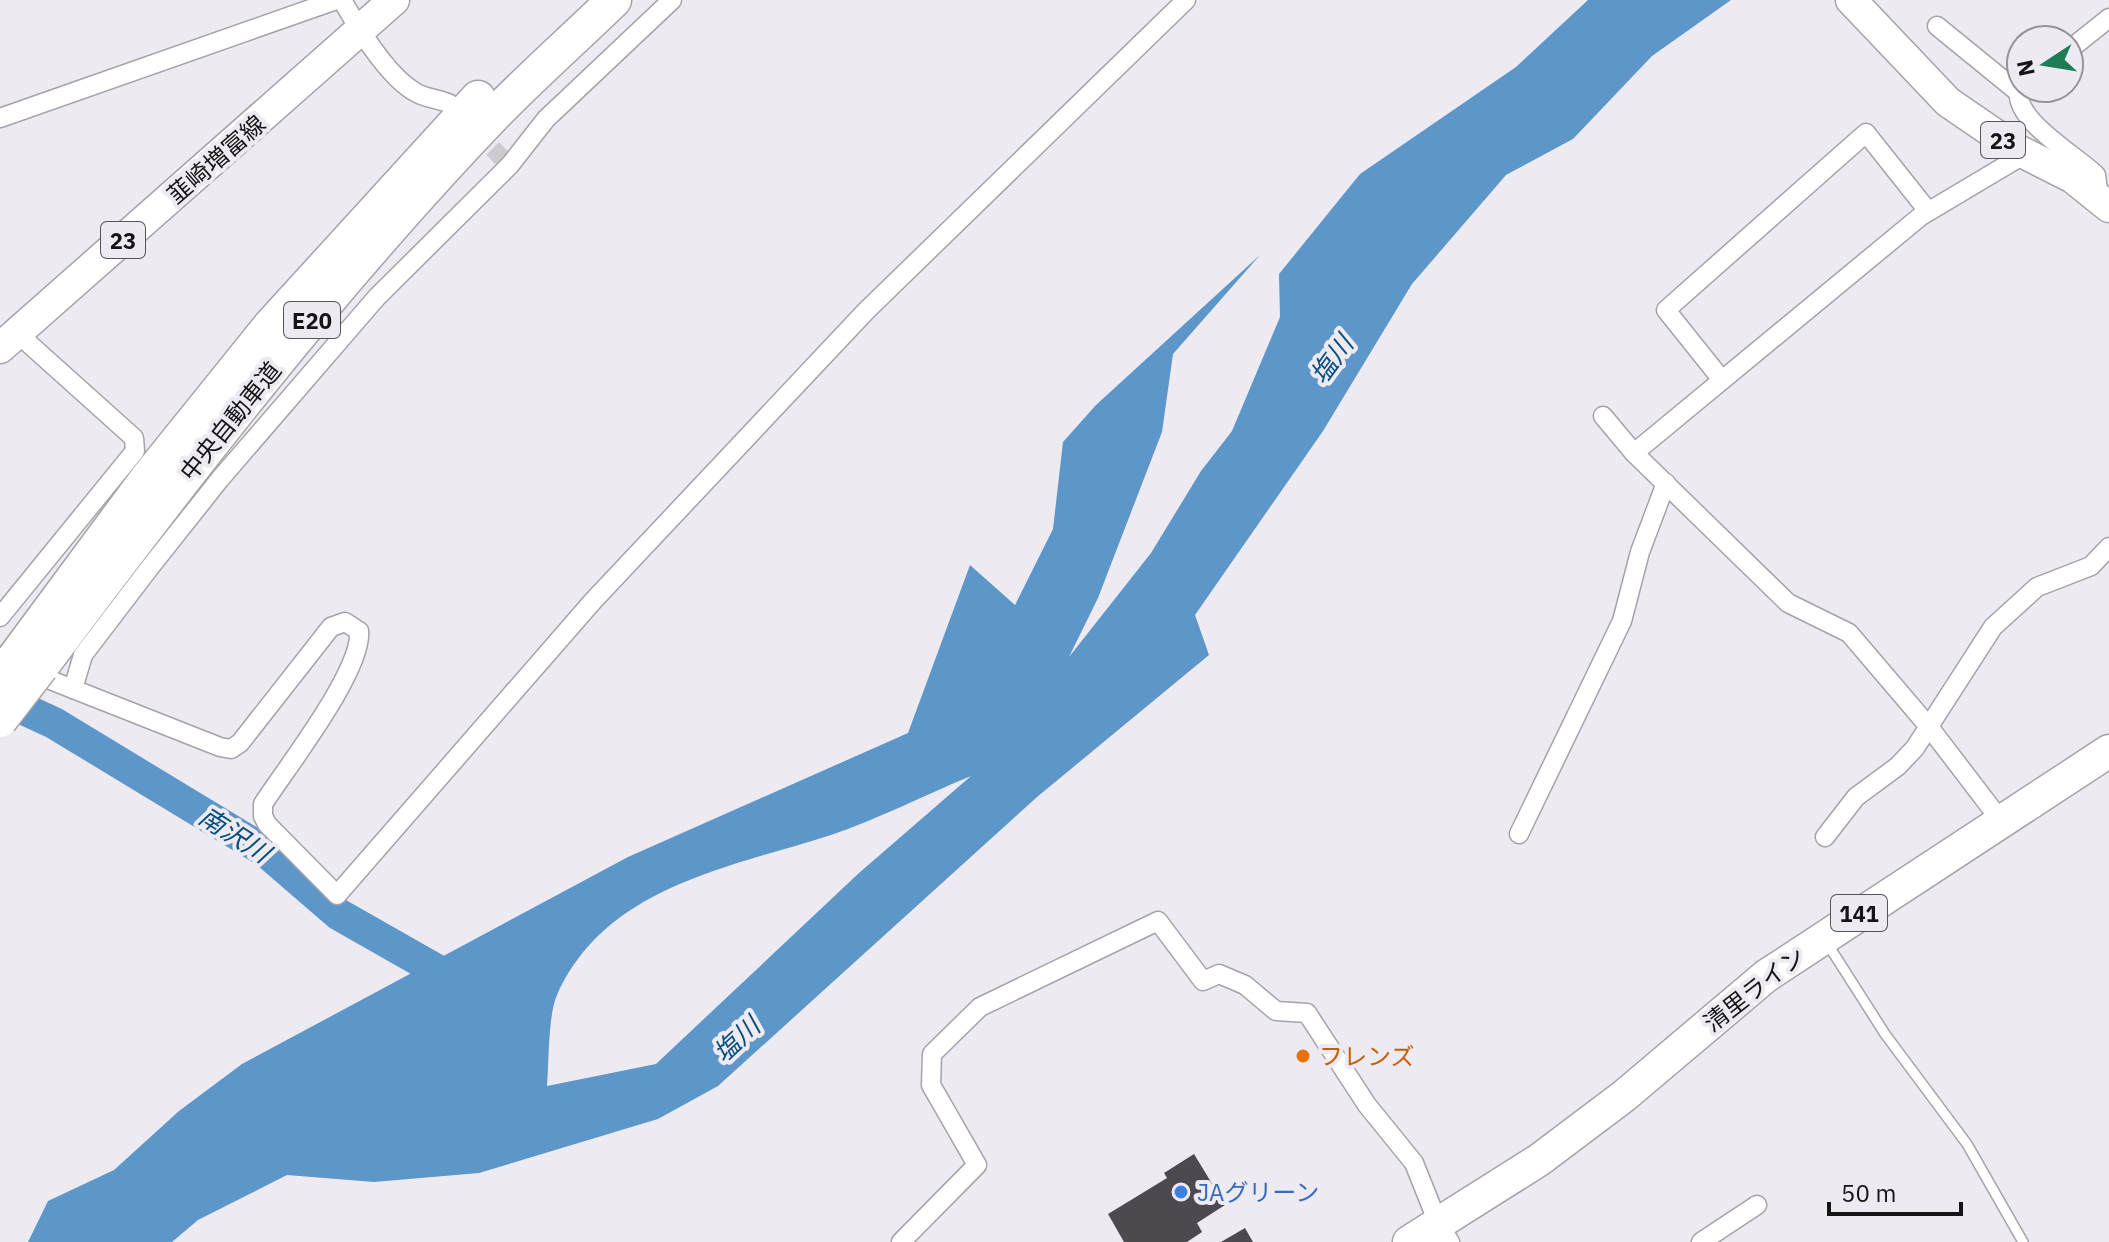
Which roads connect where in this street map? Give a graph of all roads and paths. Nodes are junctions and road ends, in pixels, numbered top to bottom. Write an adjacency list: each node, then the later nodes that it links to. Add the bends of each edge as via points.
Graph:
1 (336, 0): 16 (street)
2 (342, 0): 11 (street)
3 (394, 0): 11 (main road, 韮崎増富線 / 23)
4 (581, 0): 27 (highway, 中央自動車道 / E20, via 410,169 270,326 146,480)
5 (614, 0): 27 (highway, 中央自動車道 / E20, via 498,111 337,289 161,506)
6 (672, 0): 28 (street, via 546,119 377,297 220,479 83,655)
7 (1186, 0): 28 (street, via 866,311 593,601 337,895 267,824 263,804 345,679 361,644 359,631 345,622 331,627 231,749)
8 (1851, 0): 17 (main road, 23, via 1948,102)
9 (2109, 18): 12 (street)
10 (1937, 26): 13 (street)
11 (361, 33): 14 (street, via 406,87); 20 (main road, 韮崎増富線 / 23)
12 (2085, 37)
13 (2005, 78)
14 (450, 104)
15 (2020, 104): 18 (street, via 2033,124 2096,175)
16 (0, 118)
17 (2025, 154): 18 (main road, 23, via 2073,178); 19 (street)
18 (2104, 202)
19 (1928, 211): 21 (street); 21 (street, via 1866,133 1666,310)
20 (8, 340): 26 (street, via 136,444)
21 (1722, 380): 23 (street)
22 (1603, 416): 23 (street)
23 (1634, 453): 24 (street)
24 (1666, 483): 30 (street, via 1788,603 1849,633); 33 (street, via 1622,621)
25 (2109, 547): 30 (street, via 2091,566 2037,587 1993,627)
26 (0, 617)
27 (13, 666): 28 (street); 29 (highway, 中央自動車道 / E20, bridge)
28 (73, 689)
29 (0, 720)
30 (1930, 728): 32 (street); 34 (street, via 1898,766 1856,797)
31 (2109, 751): 32 (highway, 清里ライン / 141)
32 (2001, 821): 35 (highway, 清里ライン / 141)
33 (1519, 834)
34 (1825, 837)
35 (1823, 937): 37 (highway, 清里ライン / 141, via 1766,976 1624,1096); 40 (lane, via 1885,1034 1967,1144)
36 (1757, 1205): 39 (street)
37 (1426, 1237): 38 (street, via 1414,1163 1367,1105 1307,1013 1276,1011 1245,985 1219,974 1203,981 1158,921 980,1007 932,1054 931,1085 977,1165)
38 (901, 1242)
39 (1701, 1242)
40 (2023, 1242)

